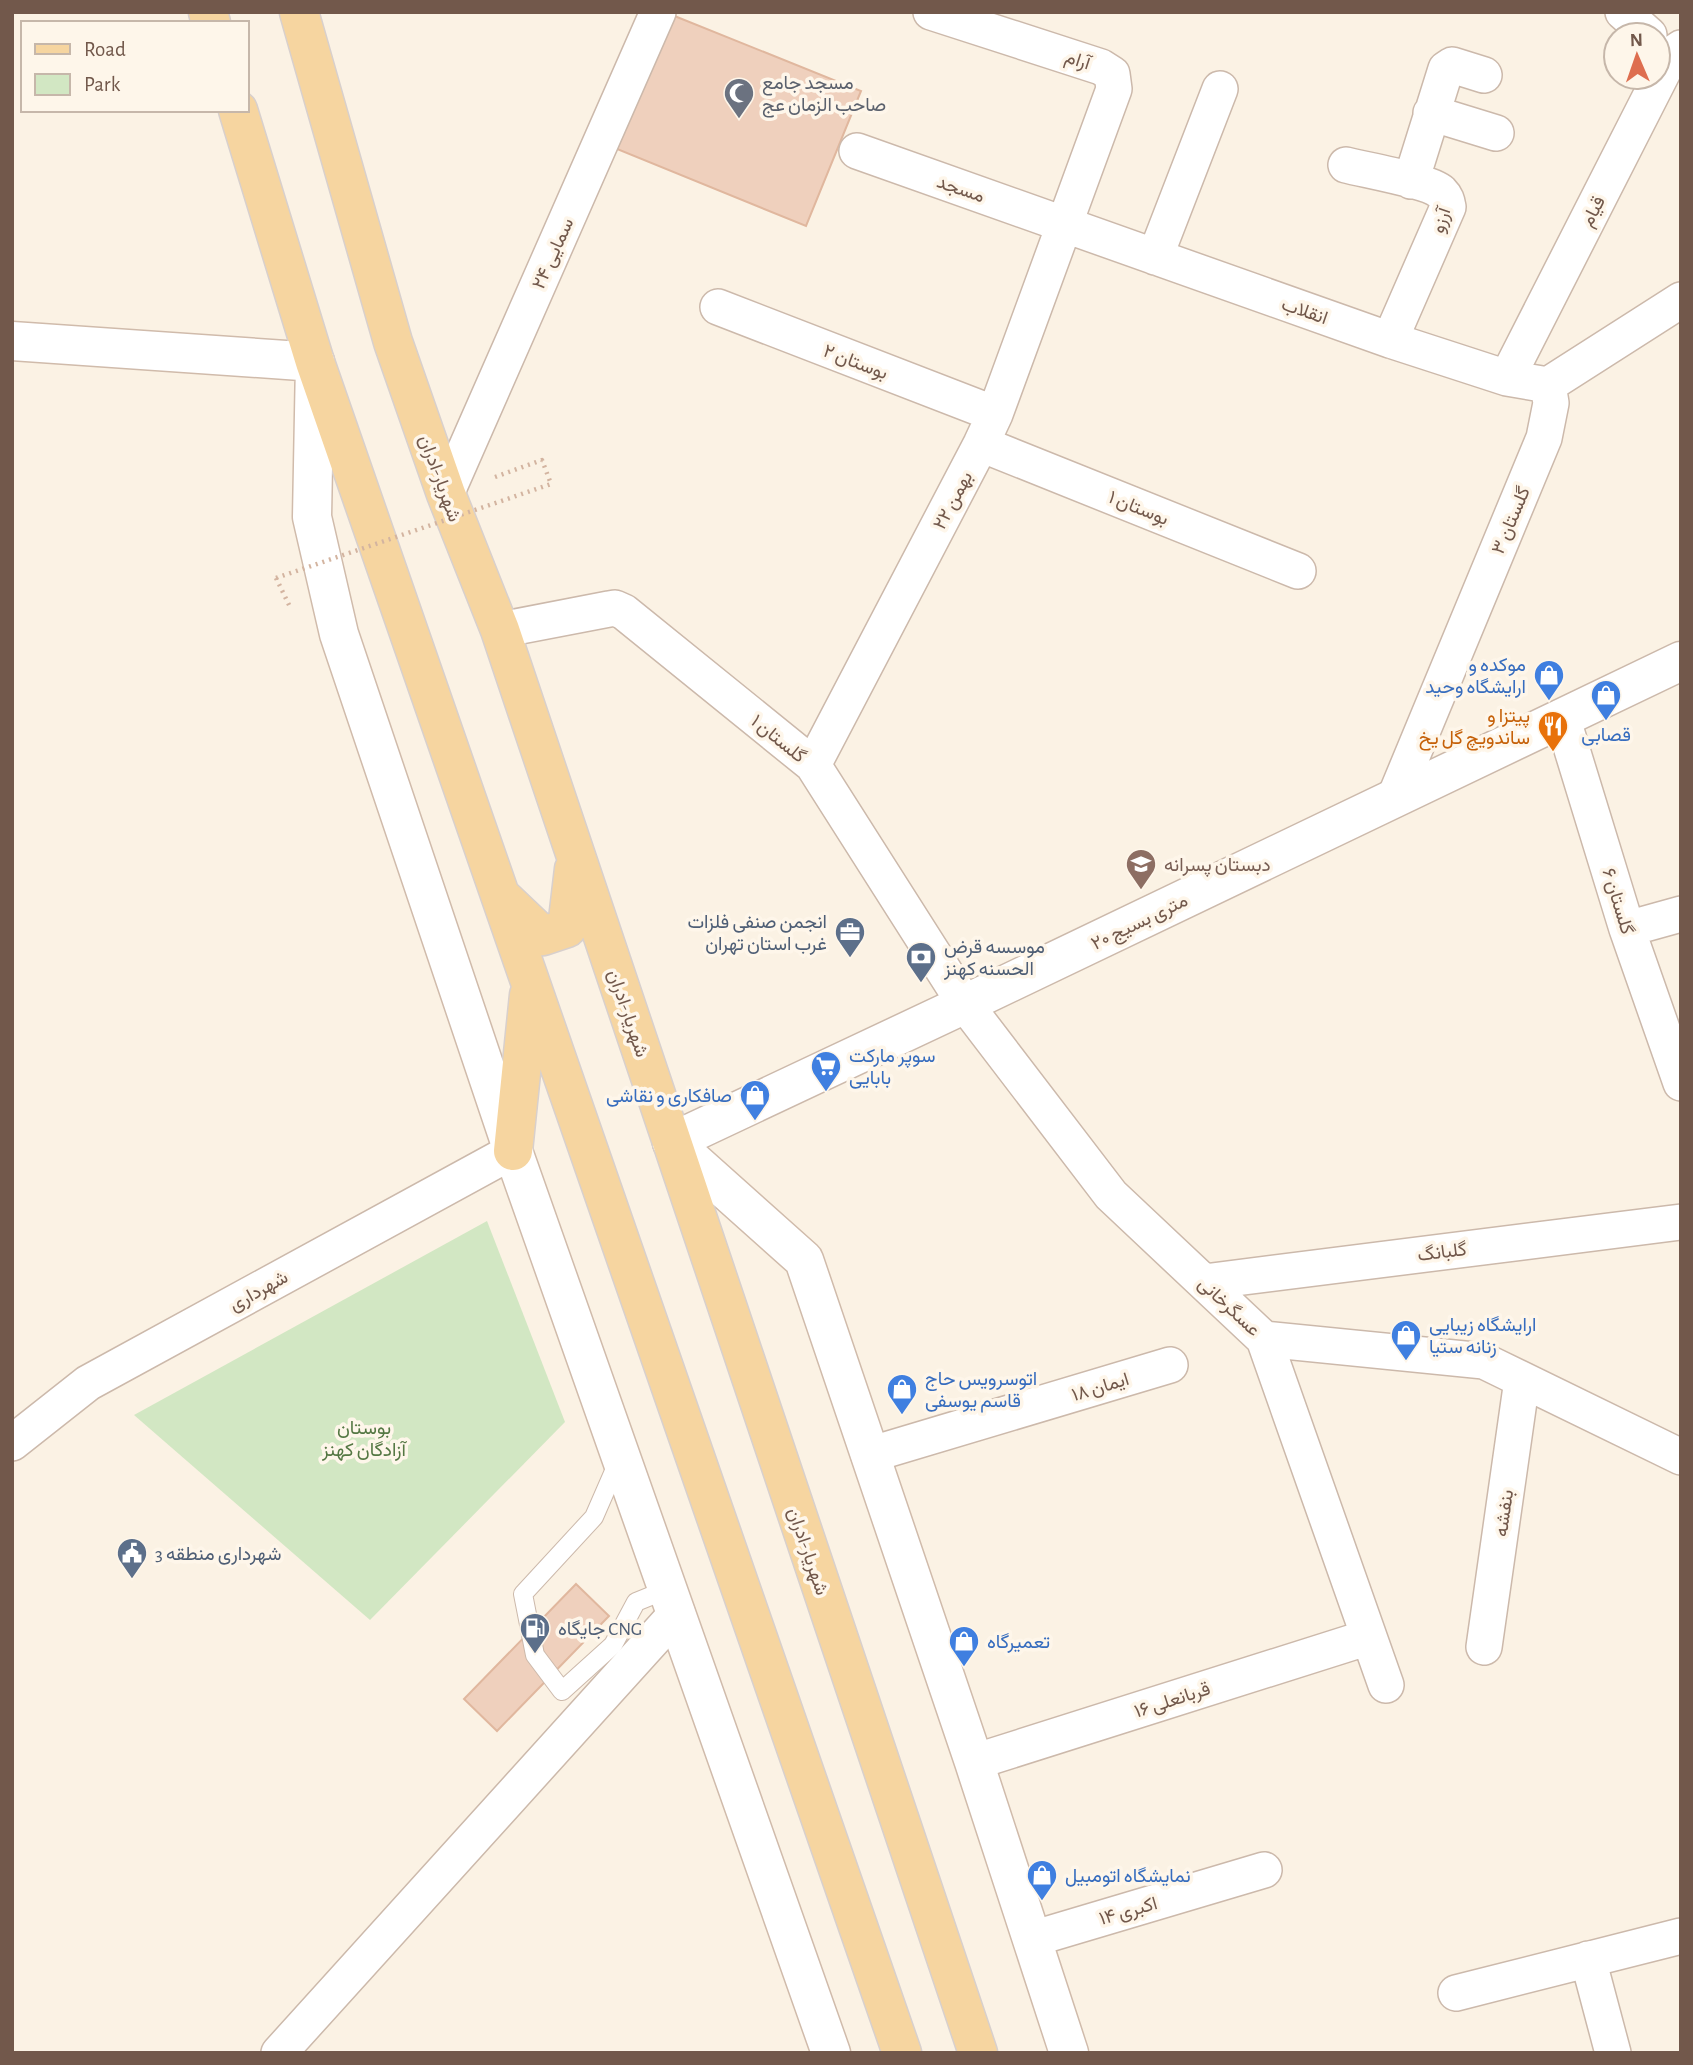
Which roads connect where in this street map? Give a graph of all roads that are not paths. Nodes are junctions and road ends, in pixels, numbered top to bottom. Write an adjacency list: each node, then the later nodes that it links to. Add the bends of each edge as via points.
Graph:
1 (299, 12): 23 (main road, شهریار-ادران, via 393,342)
2 (658, 12): 23 (street, سمایی ۲۴)
3 (931, 12): 13 (street, آرام, via 1101,66 1112,74 1114,89)
4 (1484, 75): 8 (street, via 1448,66)
5 (1220, 89): 14 (street)
6 (1643, 91): 20 (street, قیام)
7 (239, 112): 19 (main road)
8 (1432, 113): 9 (street); 12 (street)
9 (1496, 133)
10 (857, 151): 13 (street, مسجد)
11 (1346, 165): 12 (street, آرزو)
12 (1411, 181): 17 (street, آرزو, via 1440,190 1448,207)
13 (1066, 224): 14 (street, انقلاب); 22 (street, ۲۲ بهمن)
14 (1155, 257): 17 (street, انقلاب)
15 (1681, 300): 21 (street)
16 (718, 307): 22 (street, بوستان ۲)
17 (1390, 340): 20 (street, انقلاب)
18 (12, 341): 19 (main road)
19 (315, 362): 31 (main road); 38 (main road, via 312,517 339,634)
20 (1507, 378): 21 (street, انقلاب)
21 (1548, 385): 29 (street, گلستان ۳, via 1551,404 1544,438)
22 (988, 429): 24 (street, بوستان ۱); 28 (street, ۲۲ بهمن)
23 (446, 494): 25 (main road, شهریار-ادران)
24 (1298, 571)
25 (500, 630): 28 (street, گلستان ۱, via 615,608); 30 (main road, شهریار-ادران)
26 (1681, 661): 27 (main road, ۲۰ متری بسیج)
27 (1562, 717): 29 (main road, ۲۰ متری بسیج); 33 (street, گلستان ۶)
28 (813, 765): 35 (street, گلستان ۱)
29 (1395, 797): 35 (main road, ۲۰ متری بسیج)
30 (576, 857): 31 (main road, via 568,928 543,936); 37 (main road, شهریار-ادران)
31 (500, 895): 34 (main road)
32 (1681, 914): 33 (street)
33 (1627, 929): 36 (street, گلستان ۶)
34 (530, 983): 38 (main road); 60 (main road)
35 (965, 1004): 37 (main road, ۲۰ متری بسیج); 40 (street, عسگرخانی, via 1111,1195)
36 (1681, 1083)
37 (672, 1142): 45 (main road, via 804,1260); 61 (main road, شهریار-ادران)
38 (513, 1151): 44 (street, شهرداری, via 88,1383); 46 (main road)
39 (1681, 1222): 40 (street, گلبانگ)
40 (1204, 1283): 41 (street, عسگرخانی)
41 (1264, 1339): 43 (street, عسگرخانی, via 1484,1361); 49 (street)
42 (1170, 1365): 45 (street, ایمان ۱۸)
43 (1522, 1380): 47 (street, عسگرخانی); 50 (street, بنفشه)
44 (12, 1443)
45 (869, 1454): 52 (main road)
46 (621, 1456): 48 (main road); 48 (lane, via 594,1517 523,1594 535,1655 562,1691 613,1645 636,1602)
47 (1681, 1457)
48 (673, 1601): 58 (street); 59 (main road)
49 (1369, 1637): 51 (street); 52 (street, قربانعلی ۱۶)
50 (1483, 1647)
51 (1386, 1685)
52 (974, 1762): 55 (main road)
53 (1264, 1870): 55 (street, اکبری ۱۴)
54 (1681, 1936): 56 (street)
55 (1032, 1938): 62 (main road)
56 (1588, 1959): 57 (street); 63 (street)
57 (1456, 1993)
58 (279, 2053)
59 (831, 2053)
60 (902, 2053)
61 (978, 2053)
62 (1069, 2053)
63 (1613, 2053)

